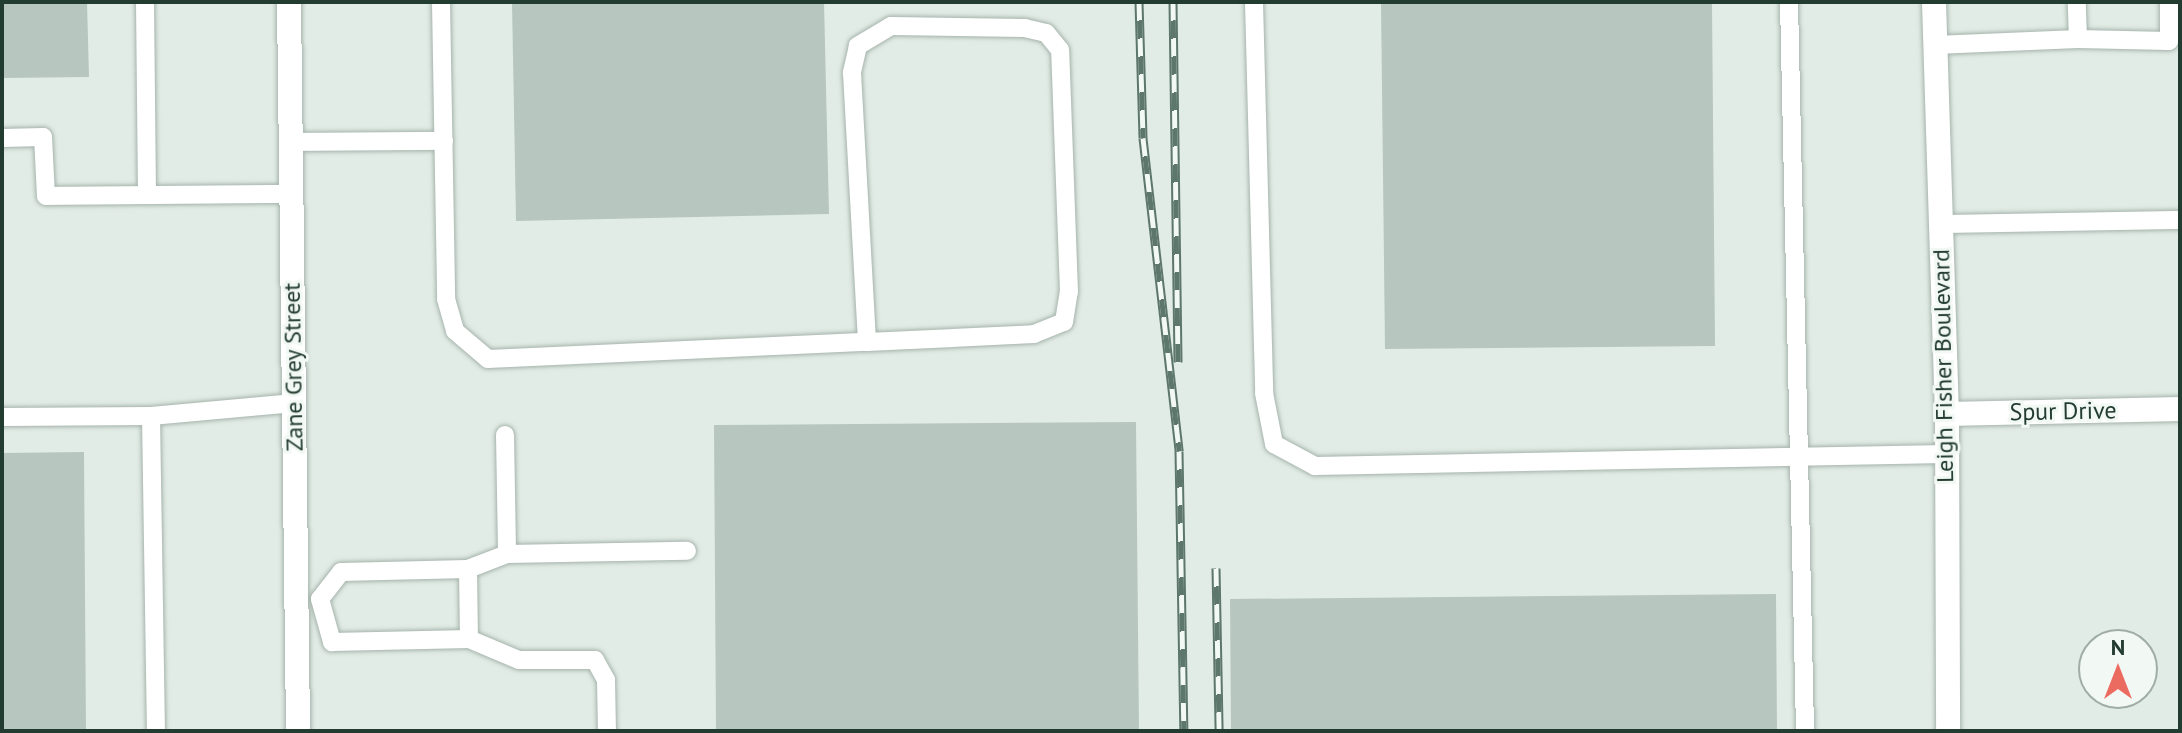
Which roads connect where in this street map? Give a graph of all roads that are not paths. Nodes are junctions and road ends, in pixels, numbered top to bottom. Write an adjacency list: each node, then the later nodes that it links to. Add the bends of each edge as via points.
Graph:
1 (145, 2): 14 (lane)
2 (289, 2): 13 (street, Zane Grey Street)
3 (441, 2): 12 (lane)
4 (1254, 2): 26 (lane, via 1264,393 1274,444 1315,466)
5 (1789, 2): 26 (lane)
6 (1934, 2): 10 (street, Leigh Fisher Boulevard)
7 (2077, 2): 9 (lane)
8 (2169, 2): 9 (lane, via 2169,41)
9 (2078, 39): 10 (lane)
10 (1935, 45): 17 (street, Leigh Fisher Boulevard)
11 (2, 138): 14 (lane, via 43,137 46,196)
12 (444, 141): 13 (lane); 18 (lane, via 446,299 455,331 488,359)
13 (291, 142): 15 (street, Zane Grey Street)
14 (147, 194): 15 (lane)
15 (292, 194): 19 (street, Zane Grey Street)
16 (2180, 220): 17 (lane)
17 (1939, 224): 21 (street, Leigh Fisher Boulevard)
18 (867, 342): 18 (lane, via 1034,334 1064,322 1069,292 1060,50 1046,33 1025,28 891,26 858,46 852,73)
19 (294, 403): 22 (lane); 30 (street, Zane Grey Street)
20 (2180, 409): 21 (street, Spur Drive)
21 (1947, 414): 25 (street, Leigh Fisher Boulevard)
22 (151, 416): 23 (lane); 32 (lane)
23 (2, 417)
24 (505, 435): 28 (lane)
25 (1946, 454): 26 (lane); 36 (street, Leigh Fisher Boulevard)
26 (1799, 457): 35 (lane)
27 (687, 551): 28 (lane)
28 (507, 554): 29 (lane)
29 (468, 569): 30 (lane, via 341,572); 31 (lane)
30 (308, 599): 31 (lane, via 332,642); 33 (street, Zane Grey Street)
31 (469, 639): 34 (lane, via 519,660 595,660 606,680)
32 (156, 731)
33 (298, 731)
34 (607, 731)
35 (1805, 731)
36 (1948, 731)

